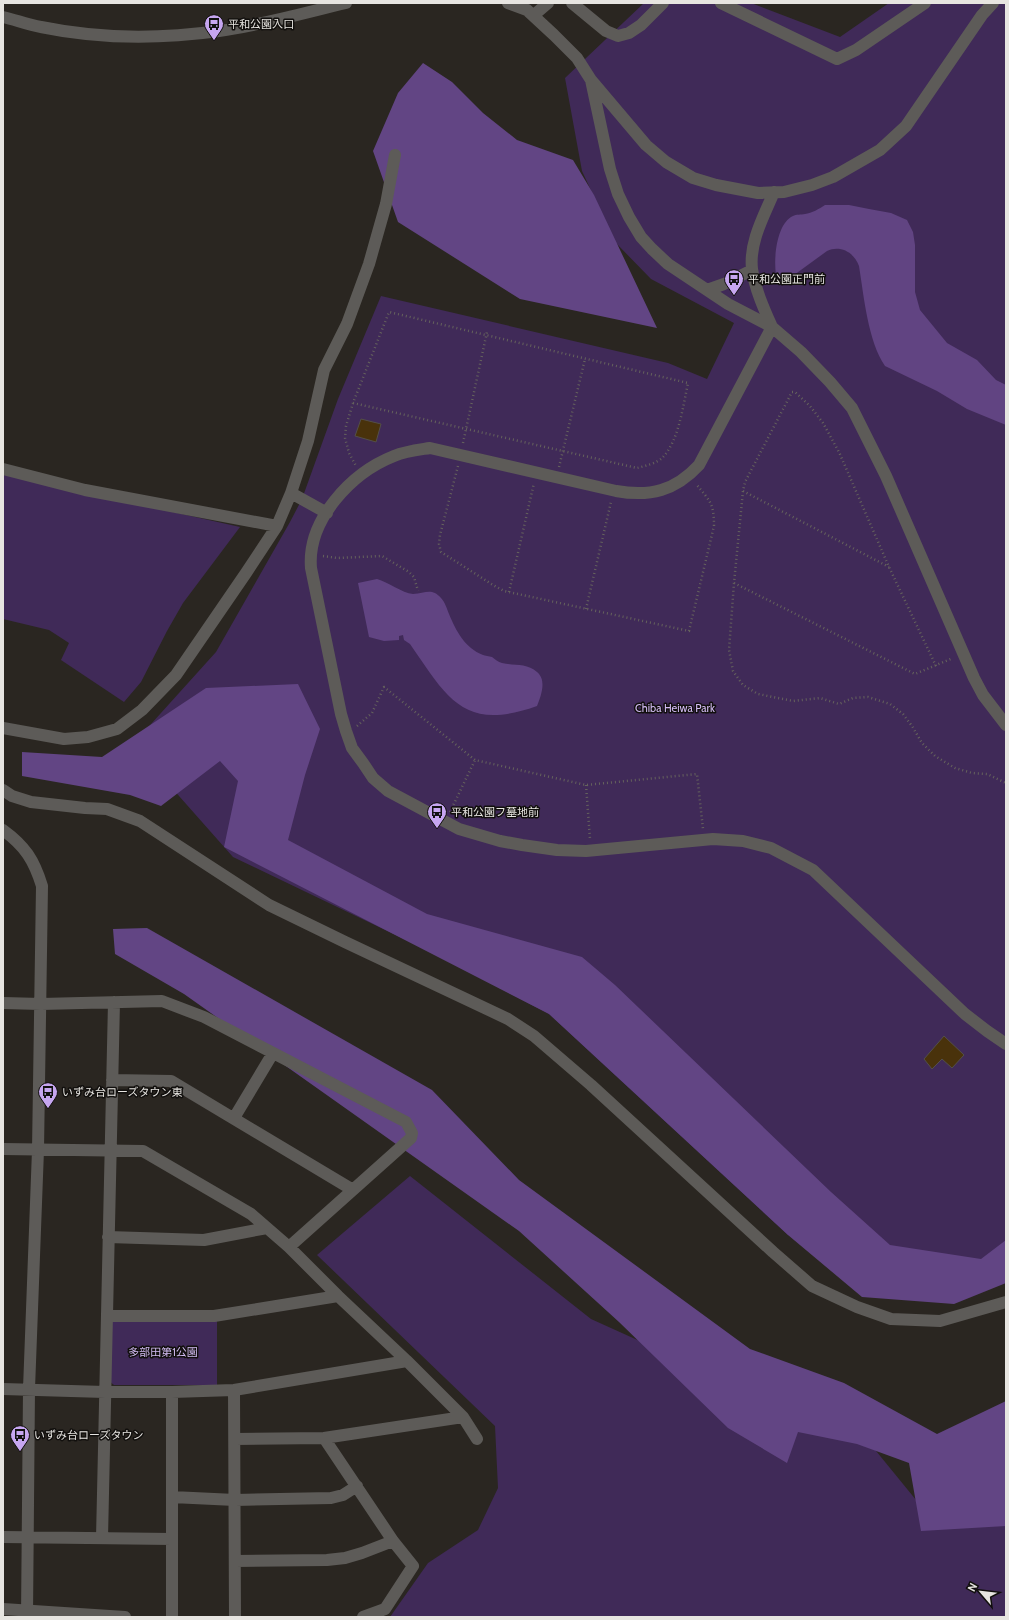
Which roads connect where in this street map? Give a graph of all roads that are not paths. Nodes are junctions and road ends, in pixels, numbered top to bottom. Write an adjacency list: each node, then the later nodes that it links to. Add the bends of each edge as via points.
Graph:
1 (346, 3): 10 (street, via 270,22 172,36 128,37 74,32 40,27)
2 (508, 3): 9 (street)
3 (548, 3): 9 (street)
4 (572, 3): 5 (street, via 606,31 618,36 630,33 641,25)
5 (663, 3)
6 (721, 3): 7 (street, via 837,59 856,50)
7 (925, 3)
8 (993, 3): 13 (street, via 982,15 906,126 880,150 833,177 784,192)
9 (534, 15): 11 (street, via 577,58)
10 (3, 17)
11 (591, 80): 13 (street, via 646,145 666,162 693,178 716,186 758,193); 15 (street, via 610,169 629,217 652,250)
12 (395, 155): 18 (street, via 386,204 369,264 347,324 324,370 308,441)
13 (774, 192): 14 (street, via 757,232)
14 (752, 270): 15 (street); 16 (street)
15 (707, 290): 16 (street)
16 (772, 327): 19 (street, via 699,465 689,476 673,486 633,494 430,448 394,456 360,475 346,488); 21 (street, via 801,352 852,408 886,476 983,695)
17 (3, 469): 20 (street, via 86,490)
18 (291, 492): 19 (street); 20 (street)
19 (327, 513): 24 (street, via 312,544 311,568 346,731 352,748 373,778 388,791)
20 (276, 526): 22 (street, via 176,675 142,710 117,729 88,737 64,739)
21 (1006, 725)
22 (3, 728)
23 (3, 790): 42 (street, via 31,802 107,809 140,821 269,904 508,1019 534,1036 591,1085 812,1286 857,1307 891,1319 940,1321)
24 (427, 812): 25 (street); 25 (street, via 431,820 448,830)
25 (459, 829): 30 (street, via 500,841 557,850 591,850 713,839 743,841 772,848 813,870 965,1014)
26 (3, 830): 29 (street, via 26,850 36,867 42,886)
27 (114, 1002): 29 (street); 31 (street, via 162,1001 204,1017); 32 (street)
28 (3, 1003): 29 (street)
29 (41, 1004): 35 (street)
30 (1006, 1044)
31 (273, 1053): 33 (street); 37 (street, via 406,1122 410,1127 411,1138)
32 (112, 1080): 33 (street, via 171,1081); 36 (street)
33 (234, 1118): 37 (street)
34 (3, 1149): 35 (street)
35 (38, 1150): 36 (street); 46 (street)
36 (110, 1151): 38 (street, via 142,1151 251,1214); 39 (street)
37 (353, 1190): 40 (street)
38 (267, 1228): 39 (street, via 204,1240); 40 (street)
39 (108, 1237): 43 (street)
40 (289, 1247): 41 (street)
41 (338, 1296): 43 (street, via 214,1316); 44 (street)
42 (1006, 1302)
43 (107, 1316): 48 (street)
44 (407, 1361): 47 (street); 50 (street)
45 (3, 1389): 46 (street)
46 (29, 1389): 48 (street); 57 (street)
47 (234, 1390): 49 (street); 52 (street)
48 (105, 1392): 49 (street); 59 (street)
49 (172, 1392): 55 (street)
50 (463, 1417): 51 (street); 53 (street)
51 (324, 1438): 52 (street); 54 (street)
52 (235, 1439): 56 (street)
53 (477, 1439)
54 (356, 1486): 56 (street, via 343,1495 331,1498); 61 (street)
55 (172, 1497): 56 (street); 60 (street)
56 (235, 1500): 62 (street)
57 (28, 1537): 58 (street); 59 (street); 64 (street)
58 (3, 1538)
59 (102, 1538): 60 (street)
60 (172, 1539): 67 (street)
61 (393, 1541): 62 (street, via 345,1558); 69 (street, via 414,1566 385,1609)
62 (235, 1562): 68 (street)
63 (3, 1609): 64 (street)
64 (27, 1614): 65 (street)
65 (102, 1616): 66 (street)
66 (125, 1617)
67 (172, 1617)
68 (235, 1617)
69 (363, 1617)

